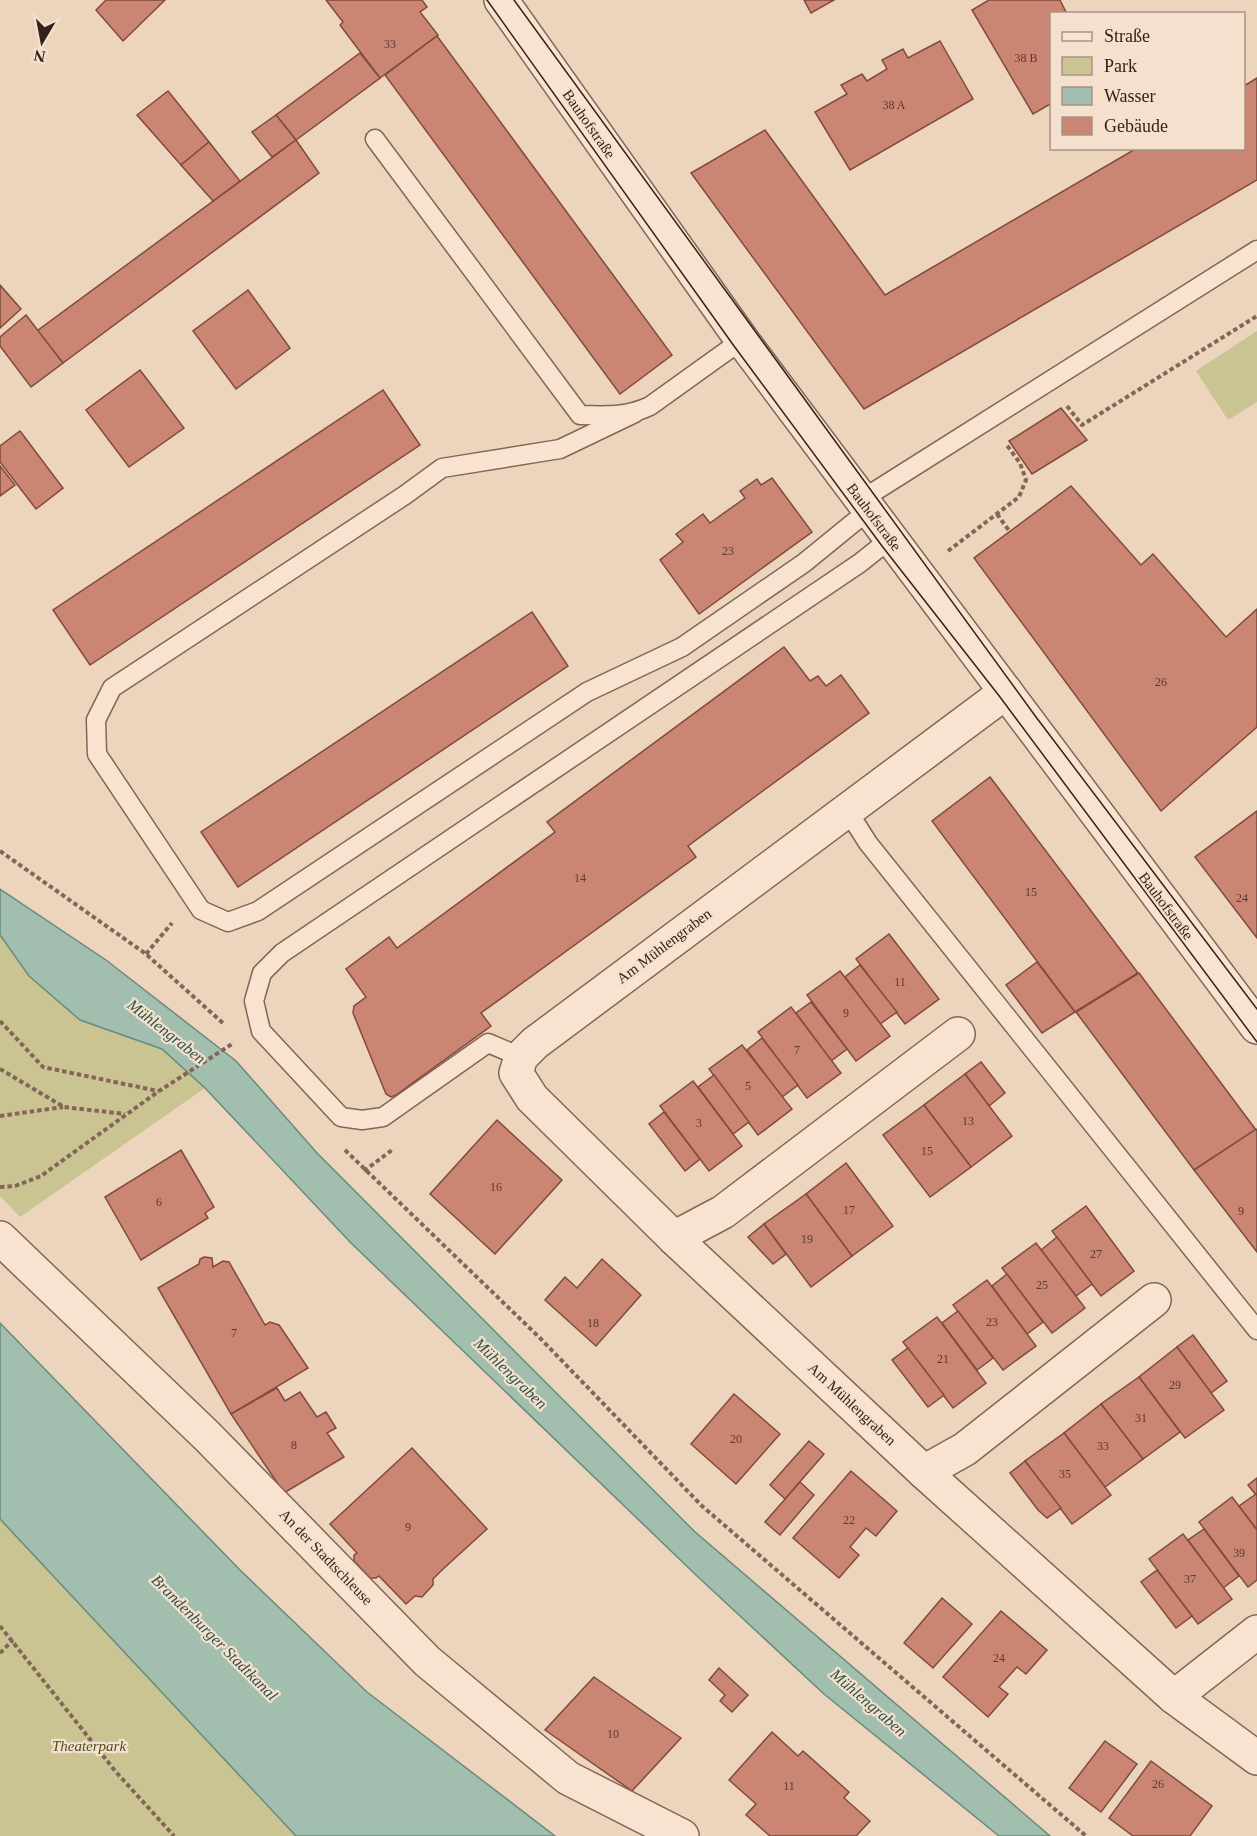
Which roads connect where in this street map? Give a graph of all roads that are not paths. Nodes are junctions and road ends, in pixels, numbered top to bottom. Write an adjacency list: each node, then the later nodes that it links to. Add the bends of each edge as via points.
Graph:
1 (501, 0): 4 (street, Bauhofstraße)
2 (375, 139): 5 (lane, via 580,415)
3 (1257, 250): 6 (lane, via 989,419)
4 (742, 340): 5 (lane); 6 (street, Bauhofstraße)
5 (635, 413): 6 (lane, via 560,449 442,468 112,688 96,720 97,754 201,910 228,922 258,911 587,692 682,647 804,563)
6 (865, 505): 7 (street, Bauhofstraße)
7 (890, 539): 8 (street, Bauhofstraße); 12 (lane, via 282,953 262,973 254,1001 261,1031 341,1116 362,1120 383,1117 488,1043)
8 (1006, 692): 9 (street, Am Mühlengraben); 10 (street, Bauhofstraße)
9 (847, 810): 12 (street, Am Mühlengraben); 16 (lane, via 868,843)
10 (1257, 1027)
11 (958, 1034): 14 (street, via 723,1212)
12 (521, 1057): 14 (street, Am Mühlengraben, via 516,1073 532,1098)
13 (0, 1238): 21 (street, An der Stadtschleuse, via 207,1436 427,1661 568,1778)
14 (674, 1238): 17 (street, Am Mühlengraben)
15 (1154, 1300): 17 (street, via 966,1449)
16 (1257, 1330)
17 (924, 1472): 19 (street, Am Mühlengraben)
18 (1257, 1632): 19 (street)
19 (1174, 1697): 20 (street, Am Mühlengraben)
20 (1257, 1758)
21 (682, 1836)

